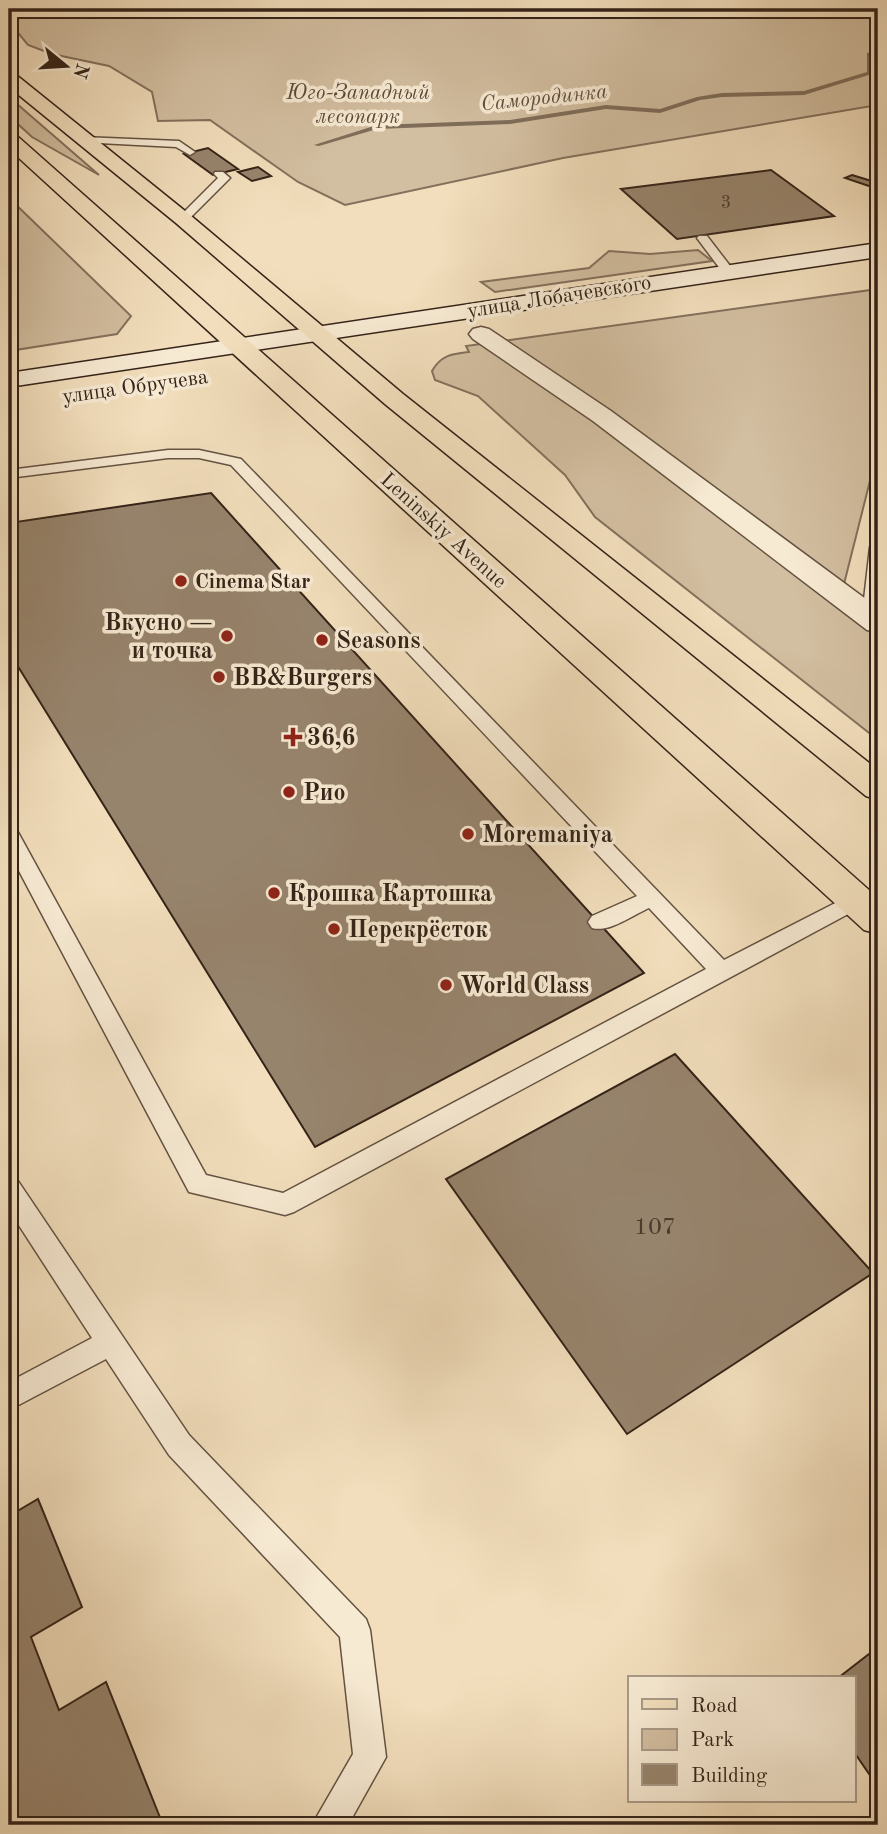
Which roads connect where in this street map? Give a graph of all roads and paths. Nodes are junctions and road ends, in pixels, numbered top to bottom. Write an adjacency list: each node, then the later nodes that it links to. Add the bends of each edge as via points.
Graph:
1 (9, 78): 3 (main road)
2 (9, 139): 12 (main road, Leninskiy Avenue)
3 (83, 140): 4 (lane, via 179,144); 6 (main road)
4 (190, 152)
5 (219, 174): 6 (lane, via 225,178)
6 (183, 219): 11 (main road)
7 (703, 238): 9 (lane)
8 (878, 250): 9 (main road, улица Лобачевского)
9 (729, 271): 11 (main road, улица Лобачевского)
10 (508, 330): 18 (main road, улица Лобачевского, via 468,336 601,416)
11 (317, 347): 12 (main road, улица Лобачевского); 19 (main road, улица Лобачевского, via 354,353)
12 (257, 362): 13 (main road, улица Обручева); 22 (main road, Leninskiy Avenue)
13 (9, 380)
14 (145, 384): 15 (main road, улица Обручева)
15 (9, 404)
16 (9, 474): 21 (lane, via 168,454 199,454 236,462)
17 (878, 547): 18 (lane)
18 (874, 620)
19 (878, 788)
20 (9, 834): 24 (lane, via 198,1184 285,1203)
21 (652, 898): 23 (lane); 24 (lane)
22 (867, 911): 24 (lane)
23 (599, 922)
24 (721, 971)
25 (9, 1189): 26 (lane)
26 (109, 1343): 27 (lane); 28 (lane, via 179,1445 355,1630 370,1758)
27 (9, 1397)
28 (329, 1825)

